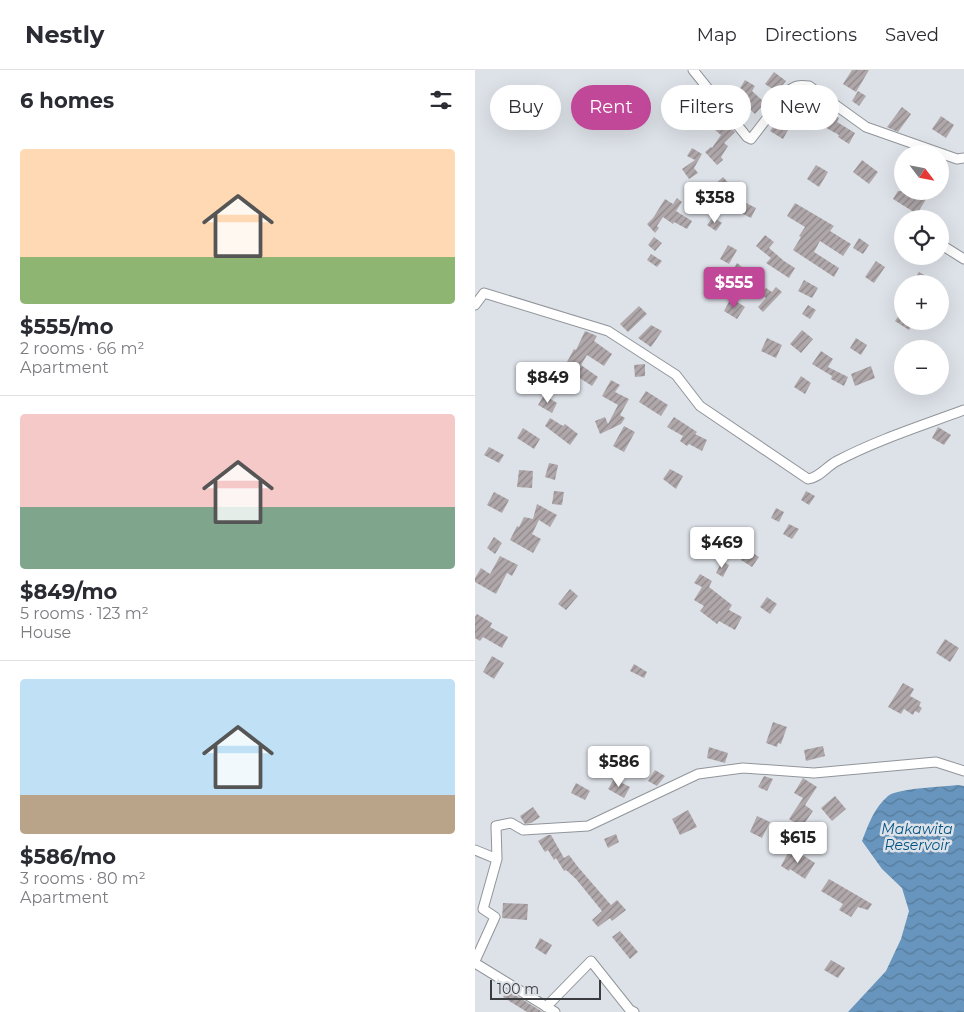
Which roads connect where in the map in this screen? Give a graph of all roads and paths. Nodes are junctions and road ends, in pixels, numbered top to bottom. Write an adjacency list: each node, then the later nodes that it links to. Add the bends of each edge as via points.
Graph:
1 (693, 70): 2 (street, via 751,139 788,91 795,85 801,85 809,86 866,127 957,159)
2 (964, 158)
3 (949, 250): 4 (street)
4 (964, 259)
5 (475, 305): 6 (street, via 484,293 608,332 675,375 701,406 808,479 863,447)
6 (964, 410)
7 (964, 771): 9 (street, via 936,762 814,773 743,768 698,774 589,826 523,830 511,823 495,826)
8 (475, 850): 9 (street)
9 (497, 859): 10 (street, via 483,909 495,917)
10 (475, 962): 11 (street)
11 (546, 1007): 12 (street); 13 (street, via 591,961)
12 (555, 1012)
13 (634, 1012)

